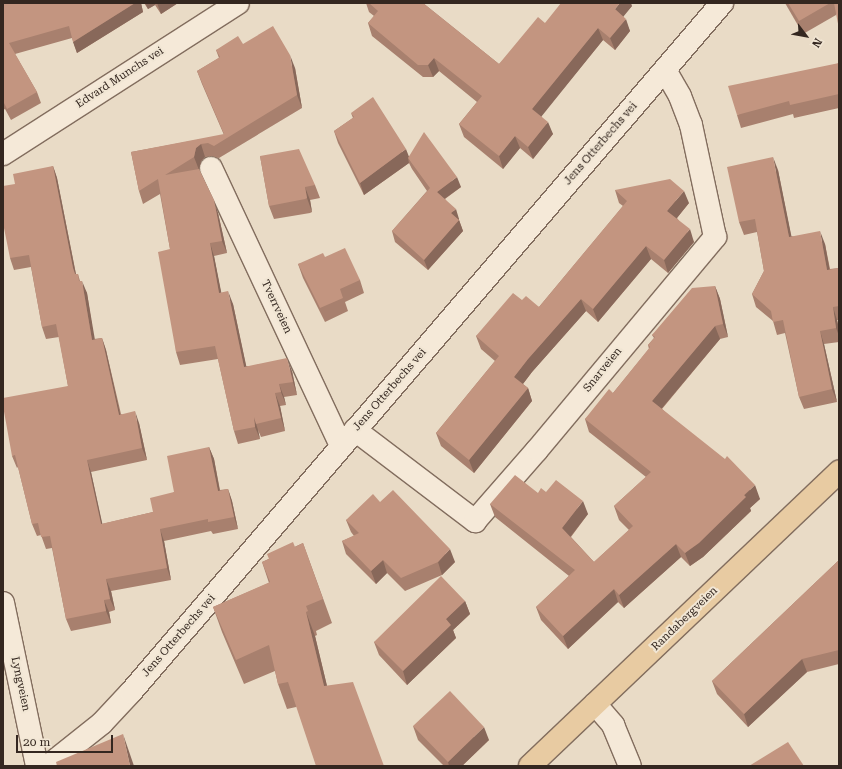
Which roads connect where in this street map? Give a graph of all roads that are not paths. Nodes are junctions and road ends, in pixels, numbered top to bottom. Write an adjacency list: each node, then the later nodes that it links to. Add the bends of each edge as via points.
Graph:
1 (238, 3): 4 (street, Edvard Munchs vei)
2 (722, 3): 3 (street, Jens Otterbechs vei)
3 (665, 70): 6 (street, Jens Otterbechs vei); 6 (street, Snarveien, via 680,96 691,124 714,237 537,450 475,521)
4 (3, 154)
5 (211, 168): 7 (street, Tverrveien)
6 (355, 430): 7 (street, Jens Otterbechs vei)
7 (341, 446): 12 (street, Jens Otterbechs vei, via 131,692 102,723)
8 (839, 472): 10 (main road, Randabergveien)
9 (3, 603): 11 (street, Lyngveien)
10 (596, 704): 13 (main road, Randabergveien); 14 (street, via 612,725)
11 (37, 766)
12 (48, 766)
13 (530, 766)
14 (630, 766)

